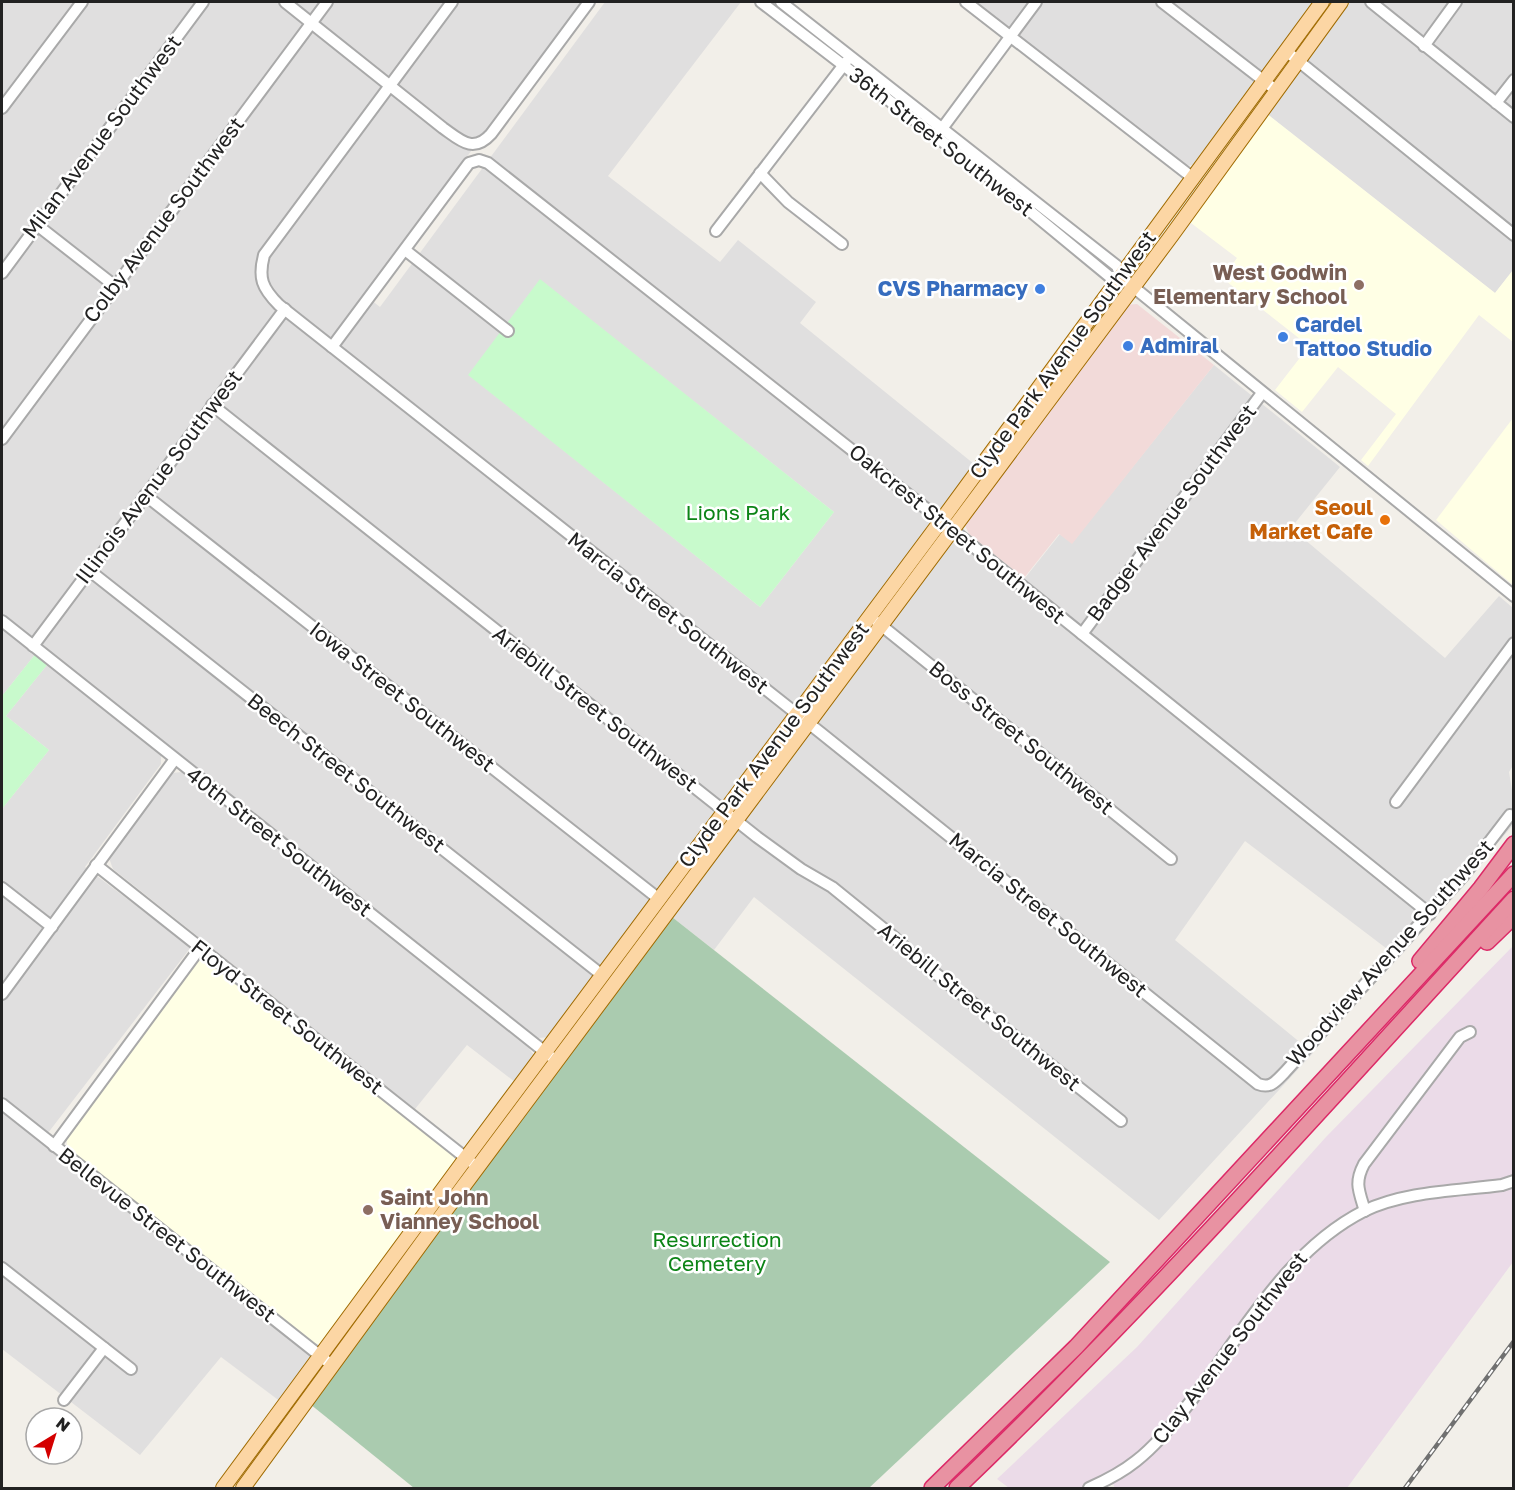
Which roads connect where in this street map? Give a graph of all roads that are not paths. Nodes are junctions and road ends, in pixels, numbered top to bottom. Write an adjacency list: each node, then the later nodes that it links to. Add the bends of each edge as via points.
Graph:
1 (82, 2): 28 (street)
2 (203, 2): 33 (street, Milan Avenue Southwest)
3 (285, 2): 16 (street)
4 (327, 2): 16 (street, Colby Avenue Southwest)
5 (452, 2): 25 (street)
6 (589, 2): 25 (street, via 491,134 479,144 463,142)
7 (761, 2): 22 (street, 36th Street Southwest)
8 (781, 2): 20 (street, 36th Street Southwest)
9 (966, 2): 17 (street)
10 (1036, 2): 17 (street)
11 (1162, 2): 24 (street)
12 (1322, 2): 19 (main road, Clyde Park Avenue Southwest)
13 (1341, 2): 21 (main road, Clyde Park Avenue Southwest)
14 (1371, 2): 18 (street)
15 (1456, 2): 18 (street)
16 (312, 22): 25 (street); 40 (street, Colby Avenue Southwest)
17 (1011, 36): 30 (street); 32 (street)
18 (1424, 46): 27 (street)
19 (1286, 51): 21 (street); 24 (main road, Clyde Park Avenue Southwest)
20 (849, 56): 22 (street); 30 (street, 36th Street Southwest)
21 (1298, 61): 26 (main road, Clyde Park Avenue Southwest); 35 (street)
22 (843, 66): 30 (street, 36th Street Southwest); 31 (street)
23 (1514, 80): 27 (street)
24 (1264, 81): 26 (street); 32 (main road, Clyde Park Avenue Southwest)
25 (389, 86): 42 (street, Marcia Street Southwest, via 262,260 263,285)
26 (1277, 91): 41 (main road, Clyde Park Avenue Southwest)
27 (1496, 103): 29 (street)
28 (2, 108)
29 (1514, 117)
30 (939, 132): 39 (street, 36th Street Southwest, via 1117,266)
31 (760, 173): 34 (street); 36 (street, via 788,202)
32 (1193, 178): 39 (main road, Clyde Park Avenue Southwest)
33 (37, 225): 38 (street, Milan Avenue Southwest); 40 (street)
34 (716, 231)
35 (1514, 235)
36 (842, 244)
37 (405, 250): 43 (street); 44 (street); 49 (street, Oakcrest Street Southwest, via 469,163 488,163)
38 (2, 273)
39 (1121, 277): 41 (street, 36th Street Southwest); 49 (main road, Clyde Park Avenue Southwest)
40 (115, 286): 47 (street, Colby Avenue Southwest)
41 (1133, 287): 45 (street, 36th Street Southwest); 50 (main road, Clyde Park Avenue Southwest)
42 (285, 309): 44 (street, Marcia Street Southwest); 46 (street, Illinois Avenue Southwest)
43 (508, 331)
44 (332, 347): 58 (street, Marcia Street Southwest)
45 (1262, 393): 52 (street, 36th Street Southwest); 55 (street, Badger Avenue Southwest)
46 (212, 405): 48 (street, Illinois Avenue Southwest); 61 (street, Ariebill Street Southwest)
47 (2, 439)
48 (145, 495): 51 (street, Illinois Avenue Southwest); 69 (street, Iowa Street Southwest)
49 (941, 521): 50 (street, Oakcrest Street Southwest); 54 (main road, Clyde Park Avenue Southwest)
50 (952, 530): 54 (main road, Clyde Park Avenue Southwest); 55 (street, Oakcrest Street Southwest)
51 (90, 570): 57 (street, Illinois Avenue Southwest); 75 (street, Beech Street Southwest)
52 (1514, 596)
53 (2, 621): 57 (street, 40th Street Southwest)
54 (875, 621): 58 (main road, Clyde Park Avenue Southwest); 65 (street, Boss Street Southwest)
55 (1082, 634): 71 (street, Oakcrest Street Southwest)
56 (1514, 643): 60 (street)
57 (33, 646): 59 (street, 40th Street Southwest)
58 (802, 719): 61 (main road, Clyde Park Avenue Southwest); 63 (main road, Clyde Park Avenue Southwest); 82 (street, Marcia Street Southwest)
59 (175, 759): 66 (street); 80 (street, 40th Street Southwest)
60 (1396, 802)
61 (725, 811): 63 (street, Ariebill Street Southwest); 69 (main road, Clyde Park Avenue Southwest)
62 (1510, 815): 71 (street, Woodview Avenue Southwest)
63 (736, 820): 81 (main road, Clyde Park Avenue Southwest); 84 (street, Ariebill Street Southwest, via 832,887)
64 (1514, 844): 79 (highway)
65 (1172, 859)
66 (96, 865): 73 (street); 74 (street, Floyd Street Southwest)
67 (1514, 874): 79 (highway)
68 (2, 888): 73 (street)
69 (658, 899): 75 (main road, Clyde Park Avenue Southwest)
70 (1514, 899): 77 (highway)
71 (1430, 914): 82 (street, Woodview Avenue Southwest, via 1285,1072)
72 (1514, 916): 77 (highway)
73 (52, 927): 76 (street)
74 (200, 948): 85 (street); 86 (street, Floyd Street Southwest)
75 (602, 975): 80 (main road, Clyde Park Avenue Southwest)
76 (2, 994)
77 (1399, 1024): 99 (highway, via 1138,1306)
78 (1470, 1032): 89 (street, via 1460,1037 1364,1164 1357,1184)
79 (1364, 1036): 98 (highway, via 1076,1347)
80 (545, 1052): 81 (street, 40th Street Southwest); 86 (main road, Clyde Park Avenue Southwest)
81 (557, 1062): 87 (main road, Clyde Park Avenue Southwest)
82 (1266, 1087)
83 (2, 1104): 85 (street, Bellevue Street Southwest)
84 (1121, 1121)
85 (54, 1146): 92 (street, Bellevue Street Southwest)
86 (466, 1158): 87 (street, Floyd Street Southwest); 92 (main road, Clyde Park Avenue Southwest)
87 (478, 1167): 93 (main road, Clyde Park Avenue Southwest)
88 (1514, 1181): 89 (street, Clay Avenue Southwest, via 1402,1198)
89 (1365, 1211): 100 (street, Clay Avenue Southwest, via 1320,1238 1301,1255 1159,1441 1128,1467)
90 (2, 1268): 91 (street)
91 (104, 1348): 94 (street); 95 (street)
92 (321, 1357): 93 (street, Bellevue Street Southwest); 96 (main road, Clyde Park Avenue Southwest)
93 (333, 1366): 97 (main road, Clyde Park Avenue Southwest)
94 (131, 1369)
95 (64, 1400)
96 (223, 1488)
97 (243, 1488)
98 (932, 1488)
99 (957, 1488)
100 (1089, 1488)

